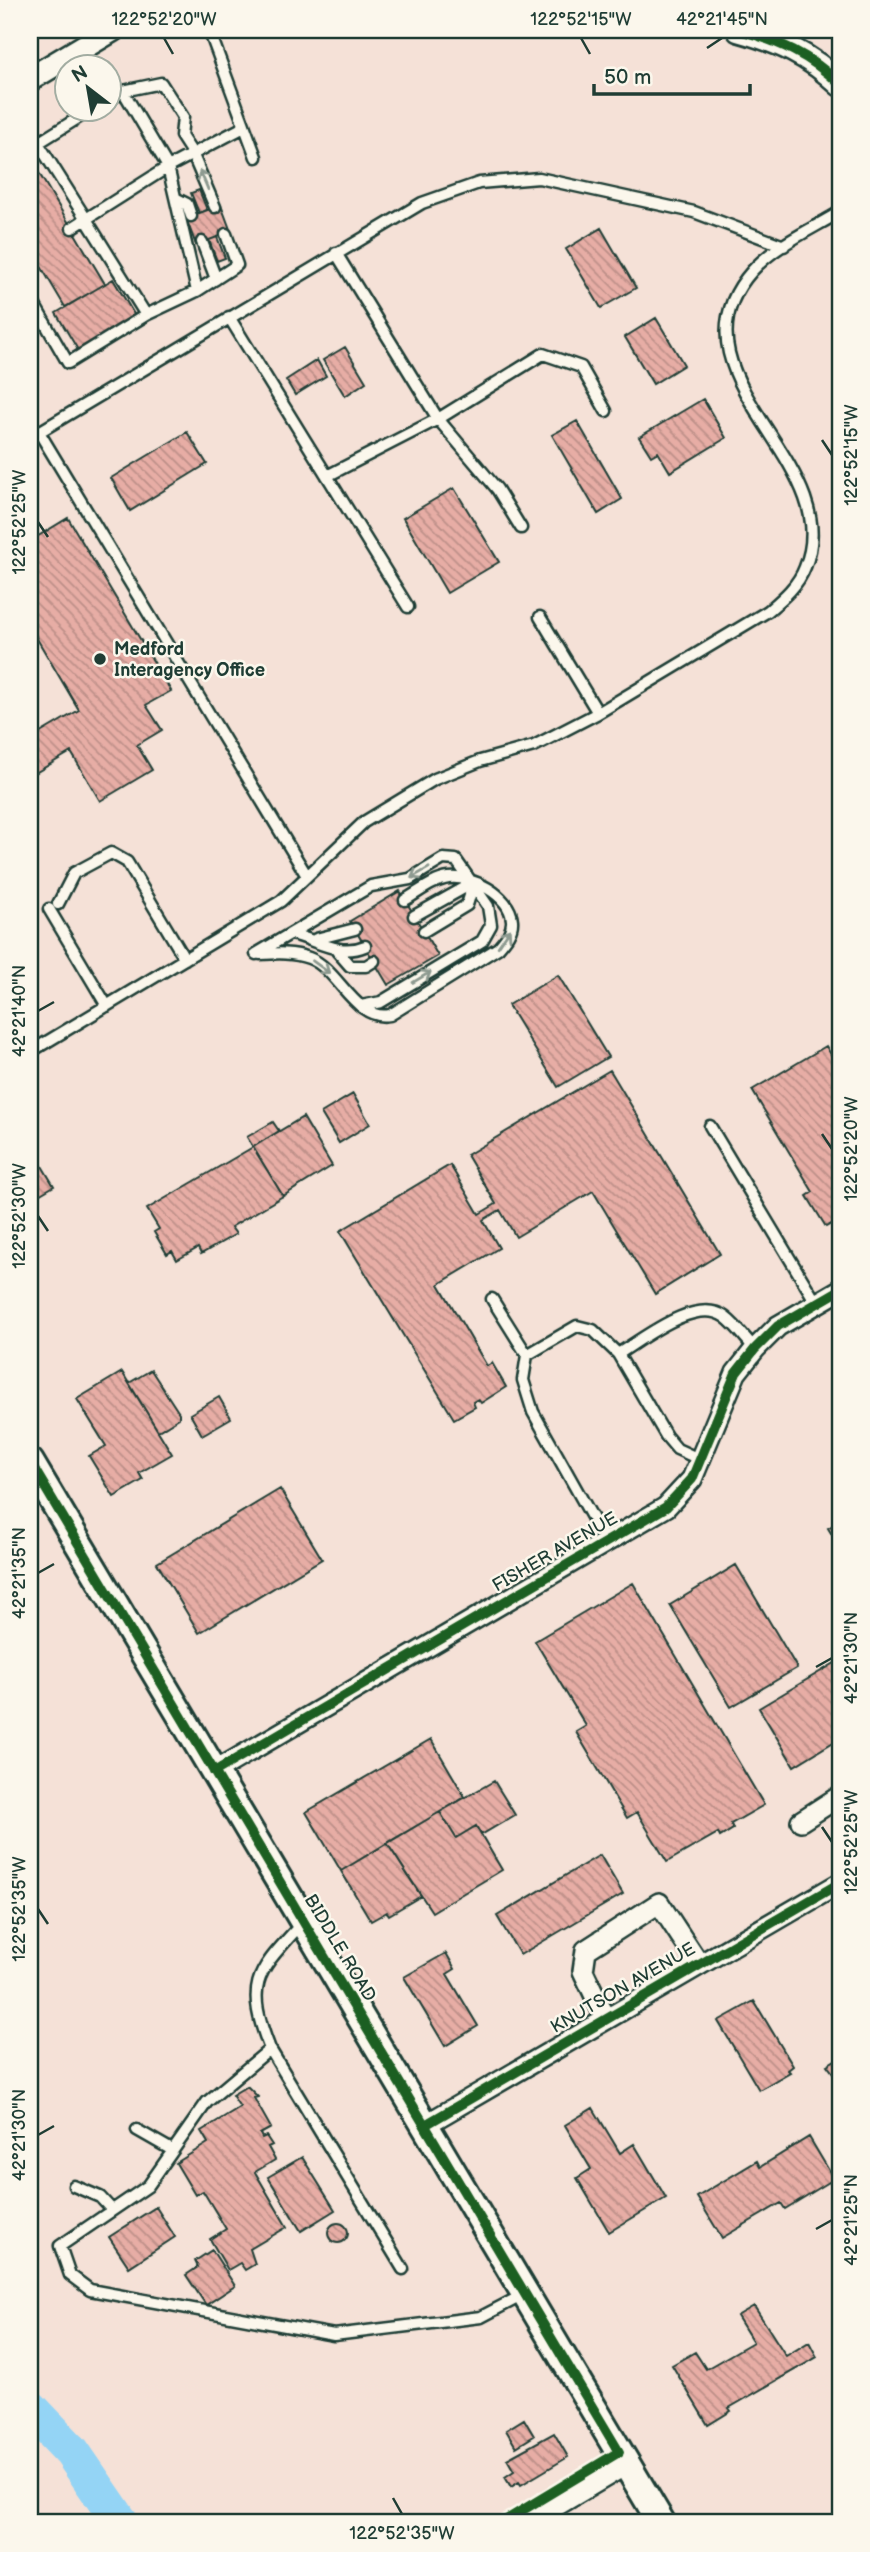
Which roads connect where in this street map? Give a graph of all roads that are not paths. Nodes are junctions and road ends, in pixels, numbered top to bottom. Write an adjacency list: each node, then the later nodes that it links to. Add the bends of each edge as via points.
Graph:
1 (112, 30): 4 (street)
2 (209, 30): 8 (lane)
3 (739, 30): 5 (street, via 792,47)
4 (30, 79)
5 (840, 84)
6 (123, 91): 10 (lane, via 161,83 183,117 181,136); 12 (lane)
7 (71, 122): 9 (lane)
8 (244, 127): 10 (lane); 11 (lane)
9 (34, 145): 17 (lane)
10 (192, 153): 12 (lane); 14 (lane, one-way to 10)
11 (256, 157)
12 (169, 167): 13 (lane); 17 (lane)
13 (177, 199): 16 (lane, via 187,204); 24 (lane)
14 (215, 207)
15 (840, 212): 21 (lane)
16 (191, 216)
17 (86, 219): 18 (lane); 26 (lane)
18 (72, 228)
19 (226, 234): 23 (lane, via 237,265)
20 (202, 243): 23 (lane)
21 (784, 246): 22 (lane, via 694,212 540,178 479,183 422,203); 34 (lane, via 753,270 735,295 727,322 727,352 736,378 799,482 809,507 813,536 805,568 789,592 768,611)
22 (337, 253): 27 (lane); 29 (lane)
23 (216, 279): 24 (lane)
24 (197, 291): 26 (lane)
25 (30, 298): 26 (lane, via 68,363)
26 (146, 315)
27 (229, 317): 30 (lane); 35 (lane, via 39,432)
28 (607, 411): 29 (lane, via 581,367 543,354)
29 (438, 419): 30 (lane); 31 (lane, via 497,489)
30 (327, 476): 32 (lane)
31 (521, 528)
32 (408, 607)
33 (540, 617): 34 (lane)
34 (598, 713): 35 (lane, via 534,746 435,779 365,822)
35 (307, 876): 45 (lane, via 281,901)
36 (474, 883): 37 (lane, via 451,877); 38 (lane); 40 (lane, via 467,905); 41 (lane, one-way to 41, via 456,860 443,859 410,879 371,886); 48 (lane, one-way to 36, via 381,1002 482,941 491,925 488,906); 48 (lane, one-way to 36, via 379,1017 390,1015 498,948 509,935 512,919 494,892)
37 (405, 900)
38 (415, 916)
39 (355, 929): 42 (lane)
40 (424, 931)
41 (291, 934): 42 (lane); 48 (lane, one-way to 48, via 256,954 310,958 326,968)
42 (316, 939): 44 (lane)
43 (365, 946): 44 (lane)
44 (337, 951): 46 (lane, via 350,966)
45 (185, 959): 47 (lane); 47 (lane, via 127,862 111,853 74,873 53,906)
46 (374, 961)
47 (107, 1006): 49 (lane)
48 (362, 1006)
49 (30, 1052)
50 (710, 1126): 53 (lane)
51 (840, 1290): 53 (street, FISHER AVENUE)
52 (492, 1299): 56 (lane)
53 (817, 1304): 54 (street, FISHER AVENUE, via 778,1326)
54 (755, 1349): 55 (lane, via 724,1317 706,1310 685,1314); 57 (street, FISHER AVENUE, via 736,1373)
55 (618, 1354): 56 (lane, via 593,1330 577,1326); 57 (lane, via 666,1436 677,1449)
56 (527, 1355): 59 (lane, via 523,1380 533,1412)
57 (701, 1460): 59 (street, FISHER AVENUE, via 692,1479 666,1507)
58 (30, 1462): 60 (main road, BIDDLE ROAD)
59 (606, 1542): 60 (street, FISHER AVENUE)
60 (214, 1772): 64 (main road, BIDDLE ROAD)
61 (840, 1796): 62 (street)
62 (801, 1821)
63 (840, 1883): 65 (street, KNUTSON AVENUE)
64 (303, 1921): 67 (lane, via 260,1971 256,2014); 68 (main road, BIDDLE ROAD)
65 (699, 1964): 66 (street, KNUTSON AVENUE); 66 (street, via 659,1903 586,1950 583,1971)
66 (606, 2019): 68 (street, KNUTSON AVENUE)
67 (270, 2049): 70 (lane, via 207,2102); 73 (lane)
68 (425, 2125): 74 (main road, BIDDLE ROAD)
69 (137, 2130): 70 (lane)
70 (172, 2150): 72 (lane, via 148,2186)
71 (74, 2186): 72 (lane, via 100,2197)
72 (112, 2210): 74 (lane, via 60,2246 70,2275 90,2290 334,2335 481,2317)
73 (403, 2269)
74 (525, 2294): 75 (main road, BIDDLE ROAD)
75 (627, 2464): 76 (street); 77 (main road, BIDDLE ROAD)
76 (529, 2522)
77 (661, 2522)

